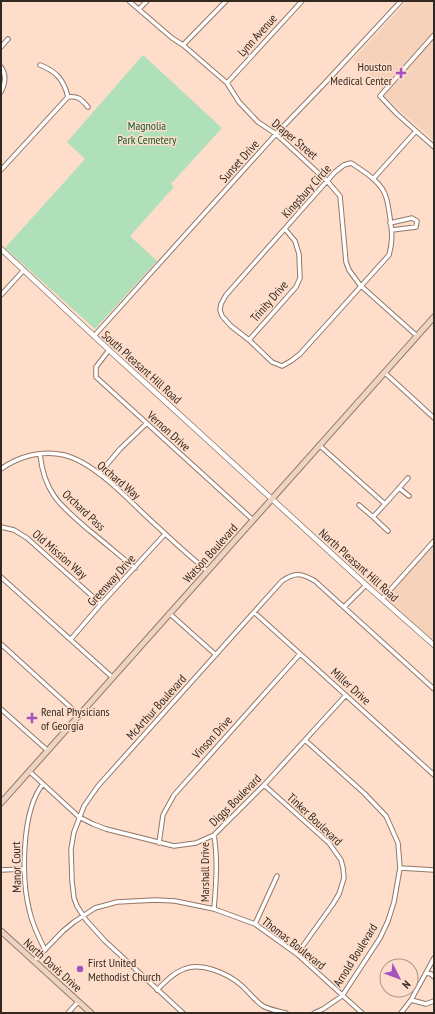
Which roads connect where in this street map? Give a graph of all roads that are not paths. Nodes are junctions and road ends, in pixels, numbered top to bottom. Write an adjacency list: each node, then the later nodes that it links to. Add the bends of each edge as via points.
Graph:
1 (129, 1): 6 (street, Draper Street)
2 (147, 1): 6 (street)
3 (226, 1): 9 (street)
4 (302, 1): 13 (street, Lynn Avenue)
5 (401, 1): 18 (street, Sunset Drive)
6 (138, 9): 9 (street, Draper Street)
7 (434, 36): 17 (street, via 380,96)
8 (8, 39): 10 (street)
9 (183, 45): 13 (street, Draper Street)
10 (1, 46)
11 (40, 65): 15 (street, via 55,73 65,85)
12 (1, 67): 14 (street, via 5,82)
13 (227, 83): 18 (street, Draper Street, via 239,102 258,122)
14 (1, 92)
15 (68, 96): 16 (street, via 76,96); 20 (street)
16 (88, 107)
17 (416, 130): 19 (street); 21 (street)
18 (276, 134): 22 (street, Draper Street); 31 (street, Sunset Drive)
19 (434, 147)
20 (1, 170)
21 (373, 179): 22 (street, Kingsbury Circle, via 351,163 335,172); 23 (street, Kingsbury Circle, via 386,196)
22 (328, 182): 24 (street, Kingsbury Circle); 28 (street, Draper Street, via 340,196 346,262)
23 (390, 223): 25 (street, Kingsbury Circle); 25 (street, via 412,218 417,221 416,227)
24 (285, 229): 33 (street, Trinity Drive, via 295,241 299,254 300,278 296,287); 33 (street, Kingsbury Circle, via 226,295 221,304 222,316)
25 (392, 230): 28 (street, Kingsbury Circle, via 389,255)
26 (1, 249): 27 (street, South Pleasant Hill Road)
27 (24, 270): 29 (street); 31 (street, South Pleasant Hill Road)
28 (360, 285): 32 (street, Draper Street); 33 (street, Kingsbury Circle, via 300,354 282,366 272,362)
29 (1, 295)
30 (434, 317): 32 (main road, Watson Boulevard)
31 (94, 336): 34 (street, South Pleasant Hill Road)
32 (417, 336): 35 (main road, Watson Boulevard)
33 (249, 340)
34 (109, 350): 37 (street, Vernon Drive, via 96,367 96,377); 45 (street, South Pleasant Hill Road)
35 (384, 372): 36 (street); 38 (main road, Watson Boulevard)
36 (434, 418)
37 (146, 424): 41 (street); 49 (street, Vernon Drive)
38 (319, 445): 45 (main road, Watson Boulevard); 46 (street)
39 (40, 454): 40 (street, Orchard Way, via 22,457); 41 (street, Orchard Way, via 65,455); 54 (street, Orchard Pass, via 41,469 46,482 60,504)
40 (1, 469)
41 (99, 474): 52 (street, Orchard Way)
42 (408, 478): 43 (street)
43 (399, 488): 44 (street); 46 (street)
44 (409, 496)
45 (271, 498): 49 (main road, Watson Boulevard); 57 (street, North Pleasant Hill Road)
46 (385, 504): 48 (street)
47 (359, 505): 48 (street)
48 (373, 518): 51 (street)
49 (252, 519): 55 (main road, Watson Boulevard)
50 (1, 527): 59 (street, Old Mission Way, via 14,530 27,538)
51 (388, 531)
52 (165, 534): 54 (street, Greenway Drive); 55 (street, Orchard Way)
53 (434, 541): 58 (street)
54 (134, 568): 59 (street, Greenway Drive)
55 (207, 571): 61 (main road, Watson Boulevard)
56 (2, 580): 63 (street)
57 (366, 585): 58 (street, North Pleasant Hill Road); 60 (street)
58 (382, 598): 65 (street, North Pleasant Hill Road)
59 (101, 604): 63 (street, Greenway Drive)
60 (344, 607): 62 (street, McArthur Boulevard, via 315,581 304,575 292,575 282,581); 69 (street, McArthur Boulevard)
61 (169, 613): 67 (street); 68 (main road, Watson Boulevard)
62 (255, 613): 66 (street, Miller Drive); 67 (street, McArthur Boulevard)
63 (71, 639): 68 (street)
64 (1, 644): 72 (street)
65 (434, 645)
66 (300, 654): 70 (street, Miller Drive); 82 (street, Vinson Drive, via 174,795 163,814)
67 (216, 655): 80 (street, McArthur Boulevard, via 98,786)
68 (112, 677): 72 (main road, Watson Boulevard)
69 (434, 689)
70 (346, 695): 73 (street, Diggs Boulevard); 76 (street, Miller Drive)
71 (1, 708): 74 (street)
72 (79, 715): 74 (main road, Watson Boulevard)
73 (305, 740): 78 (street, Diggs Boulevard); 83 (street, Arnold Boulevard, via 386,816 398,843)
74 (47, 750): 75 (main road, Watson Boulevard)
75 (29, 771): 77 (street, Diggs Boulevard); 79 (main road, Watson Boulevard)
76 (434, 775)
77 (44, 784): 80 (street, Diggs Boulevard); 84 (street, Manor Court, via 37,794 29,818)
78 (264, 785): 81 (street, Diggs Boulevard); 93 (street, Tinker Boulevard, via 329,843 341,860 343,868 344,878 339,894)
79 (1, 803)
80 (79, 817): 82 (street, Diggs Boulevard, via 106,829); 89 (street, McArthur Boulevard, via 70,864 74,898)
81 (214, 835): 82 (street, Diggs Boulevard, via 182,846); 88 (street, Marshall Drive)
82 (159, 843)
83 (400, 868): 86 (street); 99 (street, Arnold Boulevard, via 394,902 384,929)
84 (24, 869): 85 (street); 92 (street, Manor Court, via 30,913)
85 (1, 870)
86 (434, 870)
87 (276, 876): 90 (street)
88 (214, 909): 89 (street, Thomas Boulevard, via 175,901 129,901 95,908); 90 (street, Thomas Boulevard)
89 (83, 916): 92 (street, Thomas Boulevard, via 63,931); 98 (street, McArthur Boulevard, via 105,941)
90 (255, 924): 93 (street, Thomas Boulevard)
91 (1, 931): 95 (main road, North Davis Drive)
92 (45, 950): 95 (street, Thomas Boulevard)
93 (297, 954): 99 (street, Thomas Boulevard)
94 (434, 958): 96 (street)
95 (34, 961): 102 (main road, North Davis Drive)
96 (426, 973): 97 (street); 100 (street)
97 (434, 977)
98 (157, 990): 105 (street, McArthur Boulevard); 106 (street, via 176,973 185,968 198,967 217,971 232,978 262,1005)
99 (342, 996): 107 (street, Arnold Boulevard); 108 (street, Thomas Boulevard)
100 (411, 1000): 101 (street, via 426,1004); 109 (street)
101 (434, 1001)
102 (78, 1002): 103 (street); 104 (main road, North Davis Drive)
103 (68, 1013)
104 (91, 1013)
105 (182, 1013)
106 (286, 1013)
107 (314, 1013)
108 (362, 1013)
109 (401, 1013)

